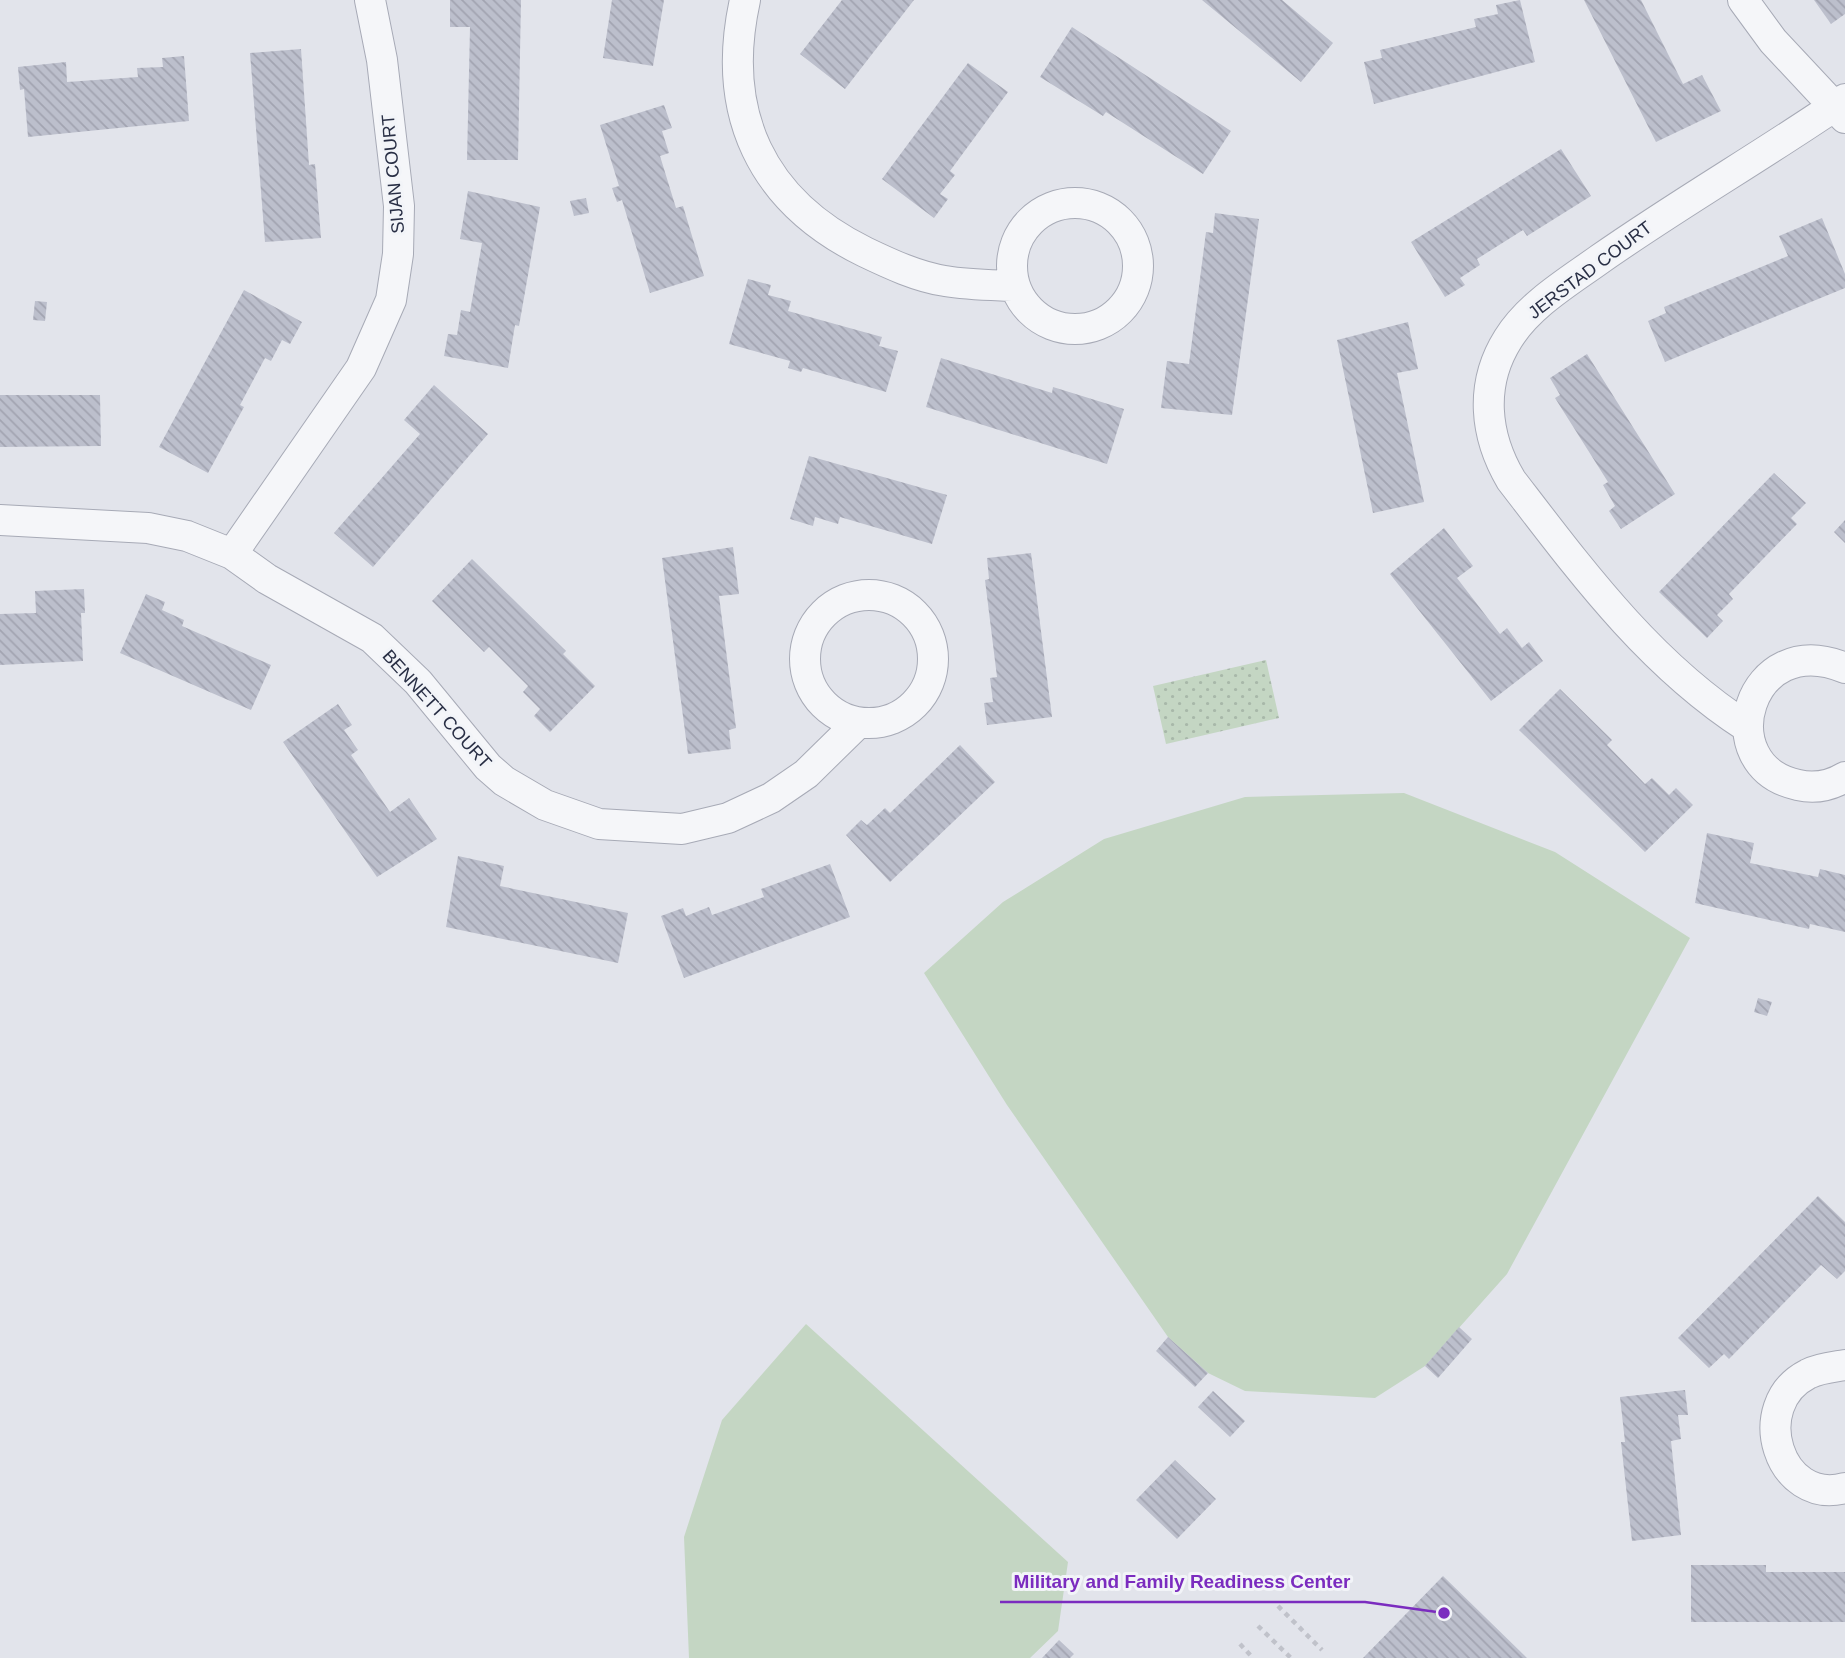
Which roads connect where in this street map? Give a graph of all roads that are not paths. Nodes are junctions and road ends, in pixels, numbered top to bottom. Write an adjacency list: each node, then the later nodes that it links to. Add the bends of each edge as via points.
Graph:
1 (370, 0): 7 (street, SIJAN COURT, via 382,60 399,206 391,300 361,368)
2 (745, 0): 5 (street, via 738,62 742,111 761,155 788,197 830,235 920,275)
3 (1743, 0): 4 (street, via 1773,41)
4 (1842, 107): 10 (street, JERSTAD COURT, via 1669,210 1546,299 1507,340 1491,386 1490,428 1496,454 1511,480 1627,626 1679,677)
5 (1015, 286): 5 (street, via 1026,306 1044,322 1090,328 1111,318 1128,302 1137,281 1138,257 1130,235 1116,217 1096,206 1072,203 1049,208 1030,221 1017,240 1011,263)
6 (0, 520): 7 (street, BENNETT COURT, via 148,527)
7 (232, 554): 9 (street, BENNETT COURT, via 372,638 418,682 504,781 545,805 599,824 682,828 729,818 806,774)
8 (1845, 668): 10 (street, via 1825,660 1802,659 1779,667 1761,683 1750,704)
9 (858, 723): 9 (street, via 834,713 808,681 806,642 827,610 856,596 880,596 900,602 921,620 933,647 929,684 918,702 889,720)
10 (1747, 727): 11 (street, via 1753,750 1767,770 1787,783 1810,788)
11 (1845, 777)
12 (1845, 1365): 13 (street, via 1810,1373 1795,1382 1776,1410 1774,1441 1791,1473 1805,1483 1834,1491)
13 (1845, 1488)

